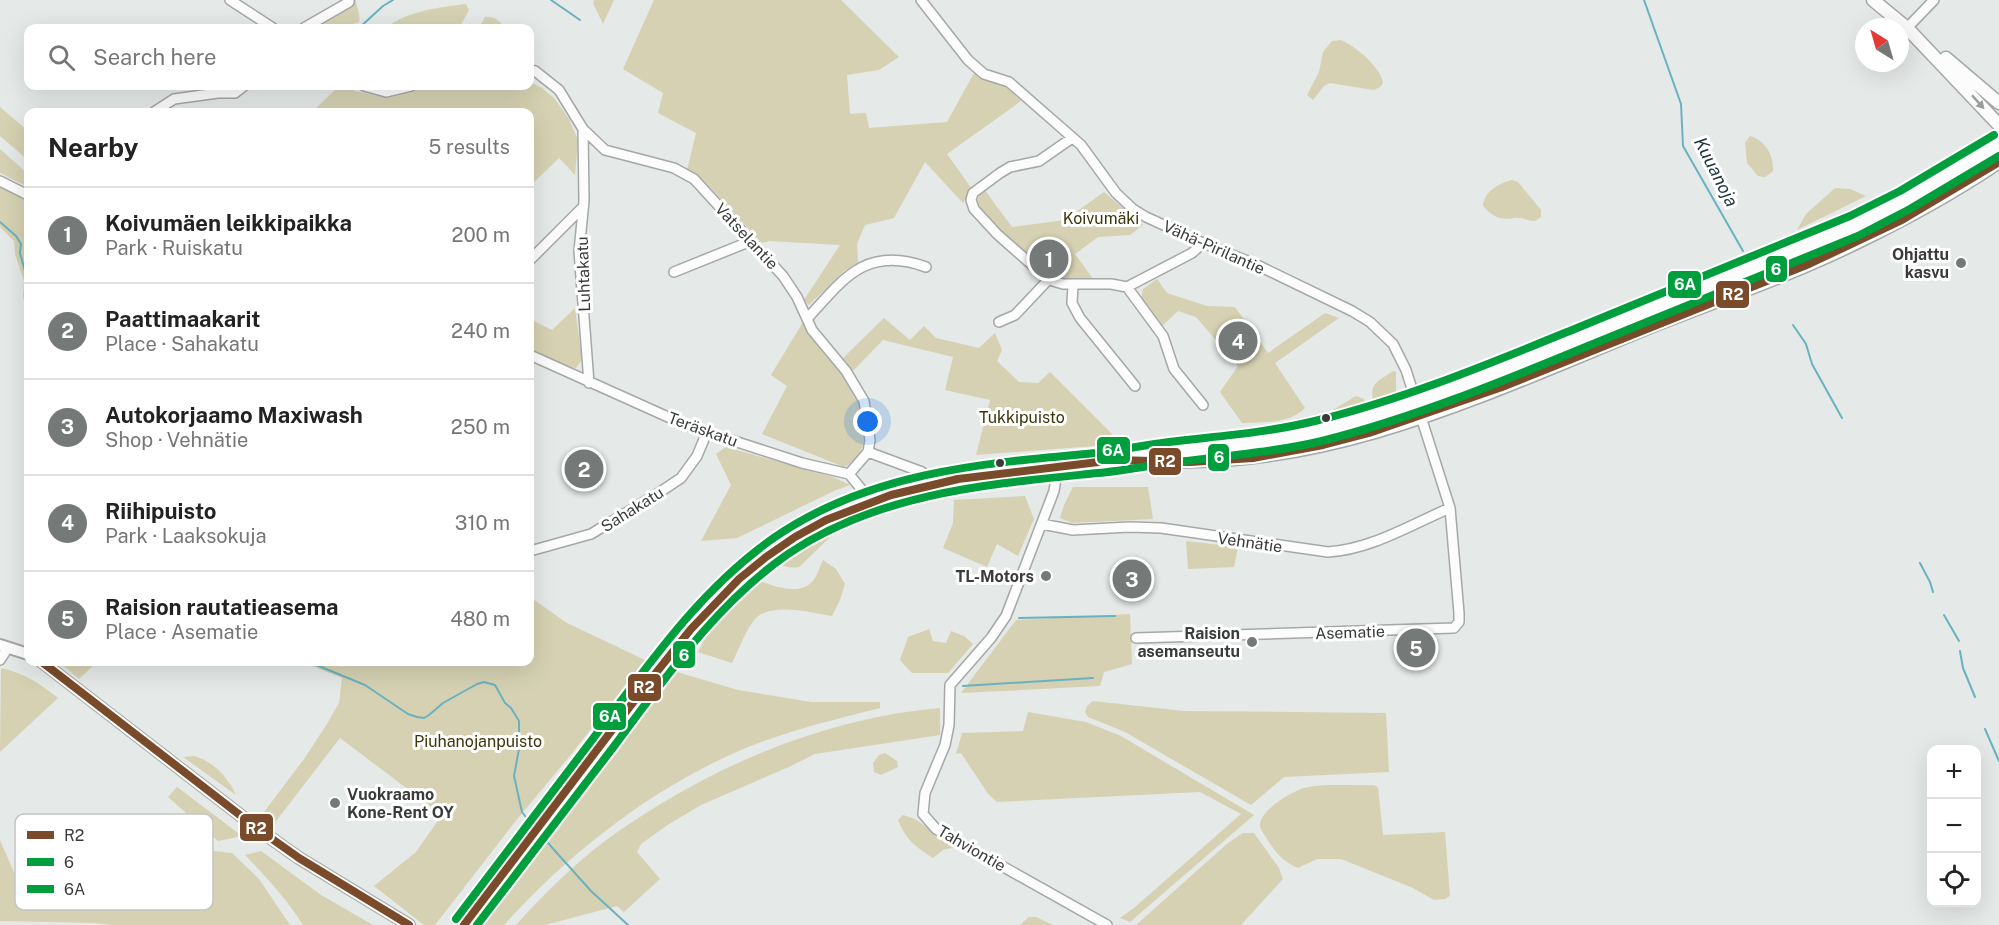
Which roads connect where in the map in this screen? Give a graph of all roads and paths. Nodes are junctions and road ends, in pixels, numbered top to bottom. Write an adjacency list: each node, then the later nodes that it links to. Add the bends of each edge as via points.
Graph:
1 (230, 0): 7 (street)
2 (349, 0): 8 (street)
3 (921, 0): 18 (street, Vähä-Pirilantie, via 976,68 1009,82)
4 (1873, 0): 6 (main road)
5 (1934, 0): 9 (street)
6 (1894, 18)
7 (267, 24)
8 (311, 24)
9 (1909, 31): 14 (main road); 16 (main road, one-way to 16)
10 (534, 71): 17 (street, Vatselantie, via 559,90)
11 (239, 90): 15 (street, via 174,99)
12 (379, 90): 13 (street)
13 (394, 90)
14 (1999, 103)
15 (160, 108)
16 (1999, 125)
17 (583, 129): 23 (street, Luhtakatu); 24 (street, Vatselantie, via 605,150 674,168 694,179)
18 (1072, 138): 25 (street, Vähä-Pirilantie, via 1133,209); 29 (street, via 1039,161 999,173 973,193 971,200 974,209 997,234)
19 (1999, 144): 37 (main road, via 1854,226)
20 (1999, 162): 39 (main road, via 1923,209 1862,240)
21 (0, 181): 22 (street)
22 (24, 193)
23 (583, 207): 26 (street); 35 (street, Luhtakatu, via 579,251)
24 (751, 241): 28 (street); 32 (street, Vatselantie, via 783,276)
25 (1203, 243): 31 (street, via 1192,253); 37 (street, Vähä-Pirilantie, via 1257,265 1371,322 1399,354)
26 (534, 256)
27 (926, 267): 32 (street, via 871,262 843,278)
28 (674, 272)
29 (1049, 279): 30 (street); 33 (street, via 1015,315)
30 (1073, 285): 31 (street); 36 (street, via 1072,303 1080,318)
31 (1127, 287): 38 (street, via 1163,336 1174,369)
32 (807, 319): 41 (street, Vatselantie, via 861,394 870,430)
33 (999, 322)
34 (534, 357): 35 (street, Teräskatu)
35 (589, 383): 40 (street, Teräskatu)
36 (1135, 386)
37 (1415, 402): 39 (street, Vähä-Pirilantie); 42 (main road, via 1287,438)
38 (1203, 405)
39 (1420, 417): 42 (main road, via 1270,456 1206,462); 47 (street, Asematie)
40 (707, 432): 45 (street, Teräskatu); 49 (street, Sahakatu, via 697,456 681,478 591,534)
41 (868, 452): 44 (street); 45 (street)
42 (1133, 459): 43 (main road)
43 (1058, 466): 46 (main road, via 948,480); 48 (street, Tahviontie)
44 (922, 472)
45 (849, 474): 46 (street)
46 (871, 501): 56 (main road, via 791,540 723,594 664,662)
47 (1450, 508): 48 (street, Vehnätie, via 1370,545 1328,552 1161,528 1073,530); 50 (street, Asematie, via 1460,613 1454,628)
48 (1042, 524): 57 (street, Tahviontie, via 1006,616 950,685 945,745 925,792 923,814 943,833)
49 (534, 550)
50 (1136, 638)
51 (3, 647): 52 (street); 53 (street)
52 (24, 653)
53 (0, 660)
54 (47, 666): 55 (street, via 258,829)
55 (409, 925)
56 (464, 925)
57 (1107, 925)

